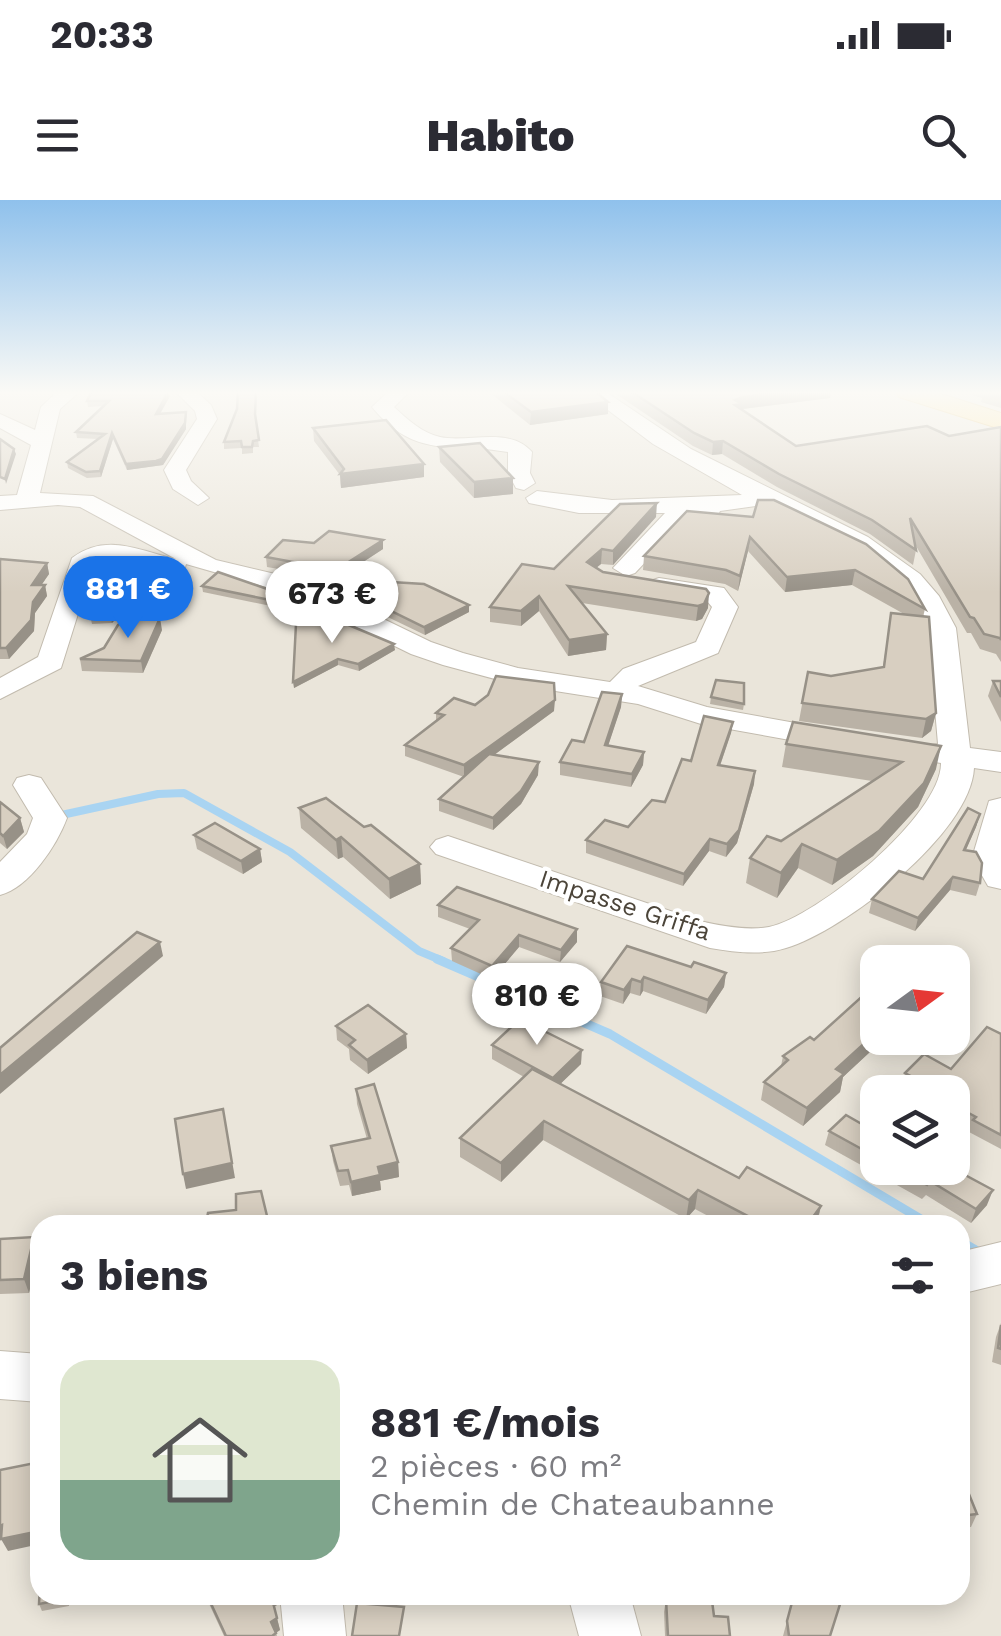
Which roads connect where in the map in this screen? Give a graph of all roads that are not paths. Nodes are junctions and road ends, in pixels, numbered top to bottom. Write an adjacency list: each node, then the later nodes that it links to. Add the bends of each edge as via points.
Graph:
1 (35, 459): 6 (street)
2 (182, 459): 5 (street, via 175,470)
3 (520, 459): 7 (street, via 519,474 553,504)
4 (694, 459): 7 (street, Impasse Griffa)
5 (198, 498)
6 (14, 501): 8 (street, via 58,498 101,507)
7 (776, 503): 10 (street, via 677,516 614,572 716,594 724,607 708,646 634,675); 13 (street, Impasse Griffa, via 883,554 928,598 947,649)
8 (208, 565): 9 (street, via 165,564 128,550 88,556 50,662); 10 (street, via 296,586 453,659)
9 (0, 690)
10 (618, 691): 11 (street, via 701,716)
11 (864, 743)
12 (903, 748): 13 (street)
13 (956, 756): 14 (street); 17 (street, Impasse Griffa, via 956,783 914,843 806,926 774,939 688,928)
14 (1001, 762)
15 (29, 785): 19 (street, via 50,818 43,837)
16 (1001, 808): 18 (street, via 990,858)
17 (448, 846)
18 (1001, 878)
19 (0, 884)
20 (1001, 1263): 21 (street)
21 (970, 1270)
22 (0, 1375): 23 (street)
23 (30, 1377)
24 (312, 1605): 26 (street)
25 (602, 1605): 27 (street)
26 (316, 1636)
27 (610, 1636)

